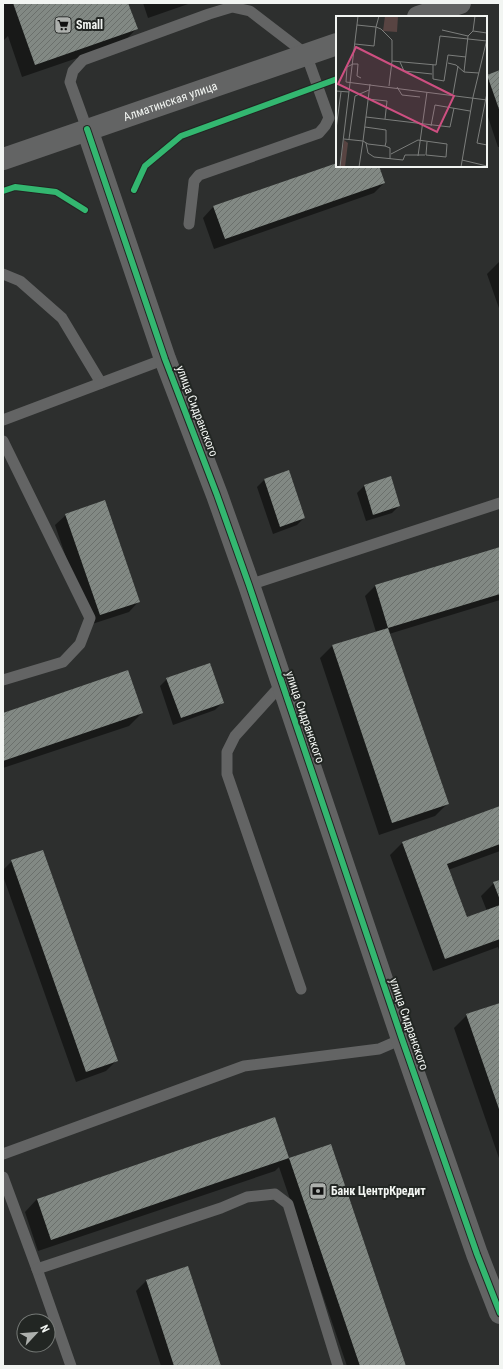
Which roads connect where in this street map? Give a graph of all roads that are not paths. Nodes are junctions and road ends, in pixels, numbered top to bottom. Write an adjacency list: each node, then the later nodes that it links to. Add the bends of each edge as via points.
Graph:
1 (460, 3): 2 (street)
2 (421, 16)
3 (336, 44): 4 (street, Алматинская улица)
4 (306, 54): 5 (street, Алматинская улица); 5 (lane, via 250,11 232,7 209,14 83,60 73,71 70,82); 7 (lane, via 329,118 325,126 319,132 199,175 194,182)
5 (87, 129): 6 (street, Алматинская улица); 9 (street, улица Сидранского)
6 (3, 159)
7 (189, 224)
8 (3, 274): 10 (lane, via 20,281 62,318)
9 (165, 359): 10 (lane); 14 (street, улица Сидранского, via 218,495)
10 (101, 383): 11 (lane)
11 (3, 420)
12 (3, 441): 15 (lane, via 90,618 80,644 63,662)
13 (500, 503): 14 (lane)
14 (249, 585): 16 (street, улица Сидранского)
15 (3, 680)
16 (282, 684): 17 (lane, via 236,736 227,752 227,774); 18 (street, улица Сидранского)
17 (301, 989)
18 (402, 1039): 19 (lane, via 379,1049 244,1066); 22 (street, улица Сидранского)
19 (3, 1154)
20 (3, 1177): 21 (lane)
21 (38, 1269): 23 (lane); 24 (lane, via 221,1208 247,1196 275,1194 288,1204)
22 (500, 1314)
23 (71, 1366)
24 (338, 1366)

